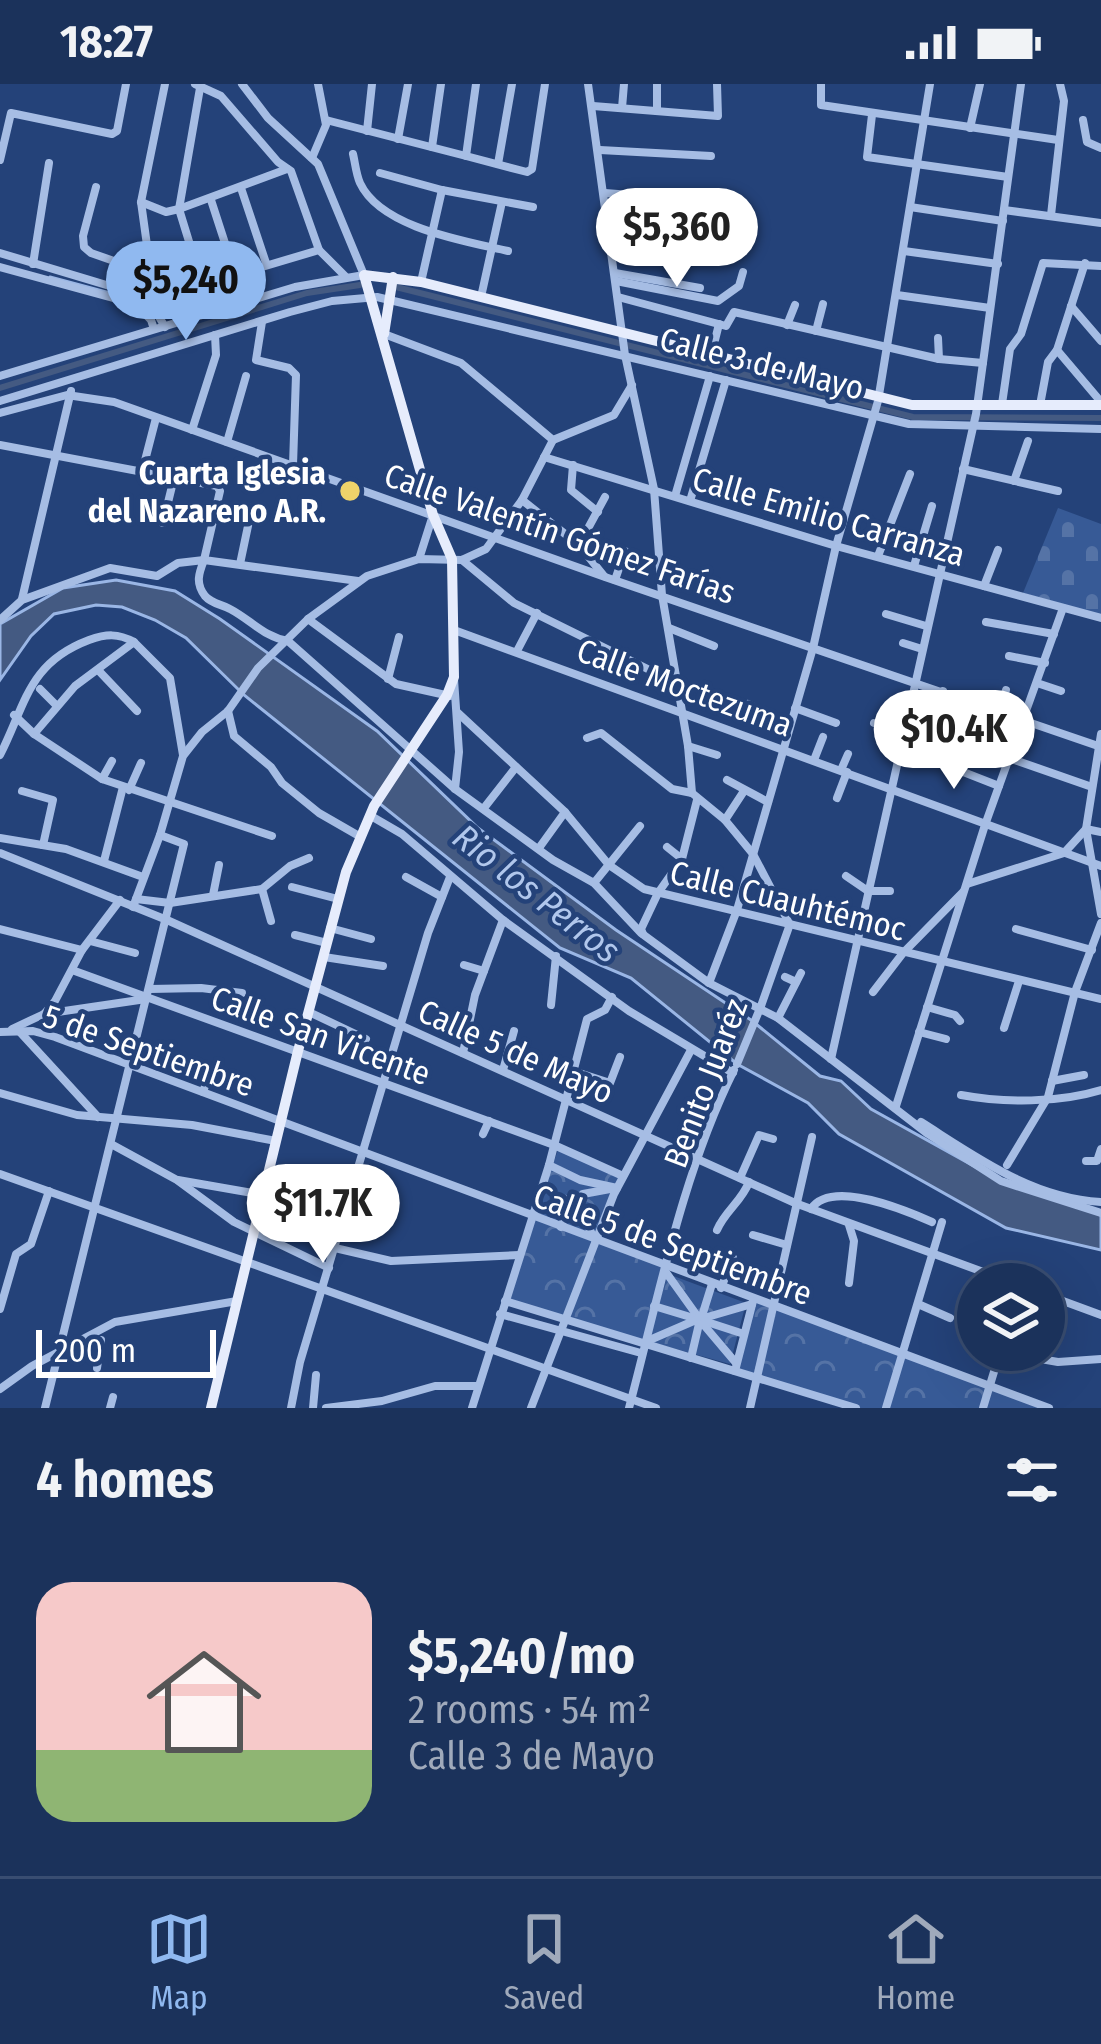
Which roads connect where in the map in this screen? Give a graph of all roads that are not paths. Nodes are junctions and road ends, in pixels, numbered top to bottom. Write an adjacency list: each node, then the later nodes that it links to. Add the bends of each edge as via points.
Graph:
1 (126, 84): 41 (street, via 117,131 11,113)
2 (165, 84): 54 (street)
3 (242, 84): 40 (street)
4 (318, 84): 26 (street)
5 (372, 84): 30 (street)
6 (408, 84): 32 (street)
7 (441, 84): 34 (street)
8 (476, 84): 38 (street)
9 (512, 84): 43 (street)
10 (545, 84): 43 (street, via 532,169)
11 (578, 84): 21 (street)
12 (624, 84): 23 (street)
13 (657, 84): 24 (street)
14 (718, 84): 24 (street, via 718,116)
15 (821, 84): 25 (street, via 821,105)
16 (930, 84): 28 (street)
17 (980, 84): 29 (street)
18 (1022, 84): 31 (street)
19 (1060, 84): 33 (street)
20 (198, 86): 45 (street, via 221,96); 58 (street)
21 (589, 86): 22 (street)
22 (592, 106): 23 (street); 36 (street)
23 (622, 108): 24 (street)
24 (656, 111)
25 (872, 115): 28 (street); 44 (street, via 867,158)
26 (326, 120): 30 (street); 40 (street)
27 (1083, 120): 35 (street, via 1087,142)
28 (925, 122): 29 (street); 44 (street)
29 (970, 128): 31 (street)
30 (367, 131): 32 (street)
31 (1013, 134): 33 (street); 47 (street)
32 (398, 139): 34 (street)
33 (1058, 140): 60 (street)
34 (432, 148): 38 (street)
35 (1101, 148)
36 (600, 150): 39 (street); 51 (street)
37 (353, 154): 63 (street, via 374,200)
38 (466, 156): 43 (street)
39 (711, 156)
40 (312, 158): 80 (street)
41 (0, 160)
42 (49, 163): 73 (street)
43 (498, 164)
44 (917, 164): 47 (street); 57 (street)
45 (288, 169): 49 (street); 67 (street)
46 (380, 172): 50 (street)
47 (1008, 177): 59 (street)
48 (96, 187): 78 (street, via 82,236 86,250)
49 (241, 188): 52 (street); 71 (street)
50 (442, 190): 55 (street); 63 (street)
51 (604, 193): 53 (street); 64 (street)
52 (211, 200): 58 (street); 79 (street)
53 (695, 200)
54 (141, 202): 58 (street); 78 (street)
55 (502, 202): 56 (street); 66 (street)
56 (533, 207)
57 (910, 207): 61 (street); 69 (street)
58 (179, 209): 85 (street)
59 (1004, 210): 60 (street); 61 (street)
60 (1051, 215): 62 (street)
61 (1003, 221): 74 (street)
62 (1101, 224)
63 (432, 234): 66 (street); 84 (street)
64 (610, 235): 65 (street); 83 (street)
65 (711, 244)
66 (493, 247): 68 (street); 88 (street)
67 (319, 250): 71 (street); 81 (street)
68 (508, 250)
69 (904, 251): 74 (street); 87 (street)
70 (0, 254): 73 (street)
71 (266, 263): 79 (street)
72 (1084, 263): 75 (street); 94 (street); 121 (street, via 1043,263 1010,349)
73 (33, 264): 100 (street, via 143,296)
74 (998, 264): 95 (street)
75 (1101, 266)
76 (0, 267): 100 (street, via 135,304)
77 (743, 272): 83 (street, via 718,302)
78 (151, 274): 85 (street)
79 (236, 274): 85 (street)
80 (364, 275): 81 (street); 82 (main road); 90 (main road)
81 (346, 277): 96 (street)
82 (393, 277): 84 (main road); 91 (main road)
83 (615, 277): 86 (street); 89 (street)
84 (421, 282): 88 (main road)
85 (202, 285): 96 (street)
86 (700, 288)
87 (897, 295): 95 (street); 107 (street)
88 (481, 297): 106 (main road)
89 (617, 297): 98 (street); 106 (street)
90 (368, 298): 91 (street, Calle 3 de Mayo); 97 (street, Calle 3 de Mayo); 102 (main road)
91 (392, 299): 102 (main road); 106 (street, Calle 3 de Mayo)
92 (823, 304): 101 (street)
93 (796, 305): 99 (street)
94 (1070, 305): 105 (street); 108 (street)
95 (991, 308): 111 (street)
96 (211, 313): 100 (street)
97 (262, 321): 103 (street, Calle 3 de Mayo); 135 (street, via 256,360 296,375)
98 (719, 324): 99 (street, via 734,312); 109 (street)
99 (787, 325): 101 (street)
100 (159, 328): 112 (street)
101 (816, 331): 107 (street)
102 (383, 334): 129 (street, via 460,363); 151 (main road)
103 (215, 335): 115 (street, Calle 3 de Mayo); 128 (street)
104 (938, 338): 110 (street)
105 (1101, 341)
106 (624, 344): 109 (main road); 114 (street, Calle 3 de Mayo); 117 (street)
107 (887, 348): 110 (street); 123 (street)
108 (1057, 350): 120 (street); 122 (street)
109 (711, 356): 123 (main road)
110 (939, 359): 111 (street)
111 (983, 363): 125 (street)
112 (0, 376)
113 (246, 376): 131 (street)
114 (710, 376): 116 (street, Calle 3 de Mayo); 144 (street)
115 (73, 379): 118 (street); 119 (street, Calle 3 de Mayo)
116 (726, 380): 123 (street, Calle 3 de Mayo); 147 (street)
117 (632, 383): 129 (street, via 614,415); 142 (street)
118 (70, 394): 124 (street, Calle Valentín Gómez Farías); 126 (street, Calle Valentín Gómez Farías); 133 (street)
119 (0, 401)
120 (1101, 403): 122 (main road)
121 (1002, 405): 122 (main road); 125 (main road)
122 (1040, 405)
123 (876, 406): 125 (main road); 125 (street, Calle 3 de Mayo, via 909,424); 155 (street)
124 (0, 413)
125 (975, 417): 127 (street, Calle 3 de Mayo); 137 (street)
126 (156, 418): 128 (street, Calle Valentín Gómez Farías); 138 (street)
127 (1101, 428)
128 (192, 430): 131 (street, Calle Valentín Gómez Farías)
129 (553, 440): 134 (street)
130 (1028, 441): 141 (street)
131 (227, 442): 135 (street, Calle Valentín Gómez Farías)
132 (0, 446): 133 (street)
133 (55, 455): 138 (street); 169 (street)
134 (544, 457): 136 (street, Calle Emilio Carranza); 146 (street)
135 (293, 465): 151 (street, Calle Valentín Gómez Farías)
136 (573, 465): 142 (street, Calle Emilio Carranza); 150 (street, via 571,490)
137 (963, 469): 141 (street); 164 (street)
138 (142, 472): 140 (street)
139 (910, 474): 158 (street)
140 (174, 478): 152 (street); 160 (street, via 220,491)
141 (1014, 482): 143 (street)
142 (654, 490): 144 (street, Calle Emilio Carranza); 168 (street)
143 (1058, 491)
144 (675, 496): 147 (street, Calle Emilio Carranza)
145 (605, 497): 150 (street)
146 (521, 500): 153 (street); 154 (street)
147 (690, 500): 155 (street, Calle Emilio Carranza)
148 (932, 506): 163 (street)
149 (252, 507): 162 (street)
150 (598, 512): 154 (street)
151 (433, 514): 153 (street, Calle Valentín Gómez Farías); 159 (street); 161 (main road)
152 (163, 523)
153 (496, 537): 161 (street); 165 (street, Calle Valentín Gómez Farías)
154 (579, 544): 165 (street)
155 (836, 546): 158 (street, Calle Emilio Carranza); 186 (street)
156 (998, 550): 167 (street)
157 (625, 551): 165 (street)
158 (878, 556): 163 (street, Calle Emilio Carranza)
159 (418, 559): 161 (street); 166 (street)
160 (204, 560): 162 (street); 169 (street, via 178,562 157,576 110,568); 182 (street, via 203,594)
161 (457, 560): 171 (street); 179 (main road)
162 (240, 564): 166 (street)
163 (914, 566): 164 (street, Calle Emilio Carranza)
164 (939, 572): 167 (street, Calle Emilio Carranza); 177 (street)
165 (610, 579): 168 (street, Calle Valentín Gómez Farías)
166 (358, 581): 175 (street)
167 (984, 586): 170 (street, Calle Emilio Carranza)
168 (662, 595): 178 (street); 186 (street, Calle Valentín Gómez Farías)
169 (22, 600): 174 (street)
170 (1063, 608): 173 (street, Calle Emilio Carranza); 180 (street)
171 (538, 613): 188 (street); 193 (street)
172 (886, 614): 177 (street)
173 (1101, 618)
174 (0, 620)
175 (308, 620): 182 (street); 192 (street)
176 (986, 622): 180 (street)
177 (926, 626): 187 (street)
178 (667, 628): 185 (street); 193 (street)
179 (454, 630): 188 (street, Calle Moctezuma); 200 (main road)
180 (1054, 634): 190 (street)
181 (399, 637): 192 (street)
182 (288, 641): 205 (street); 225 (street)
183 (134, 642): 191 (street); 209 (street, via 109,634 64,651 40,671); 229 (street, via 170,678)
184 (903, 643): 187 (street)
185 (714, 646)
186 (813, 648): 194 (street, Calle Valentín Gómez Farías); 203 (street)
187 (922, 649): 194 (street)
188 (517, 651): 206 (street, Calle Moctezuma)
189 (1009, 656): 190 (street)
190 (1045, 663): 195 (street)
191 (99, 671): 202 (street); 204 (street)
192 (388, 679): 200 (street)
193 (677, 683): 206 (street)
194 (915, 683): 197 (street, Calle Valentín Gómez Farías); 217 (street)
195 (1037, 683): 199 (street); 211 (street)
196 (40, 689): 202 (street)
197 (943, 690): 207 (street, Calle Valentín Gómez Farías); 210 (street)
198 (1006, 690): 207 (street)
199 (1061, 691)
200 (452, 696): 208 (street); 225 (main road)
201 (748, 704): 214 (street)
202 (57, 705): 216 (street)
203 (795, 709): 212 (street); 214 (street)
204 (137, 711)
205 (228, 711): 229 (street); 261 (street, via 234,736 282,783)
206 (682, 712): 222 (street); 224 (street, Calle Moctezuma)
207 (1000, 712): 211 (street, Calle Valentín Gómez Farías)
208 (458, 713): 234 (street, Calle Cuauhtémoc); 242 (street)
209 (14, 716): 216 (street); 221 (street)
210 (936, 720): 215 (street); 238 (street, via 925,757)
211 (1023, 720): 223 (street, Calle Valentín Gómez Farías); 230 (street)
212 (836, 723)
213 (874, 723): 217 (street)
214 (789, 726): 224 (street)
215 (965, 730)
216 (32, 732): 221 (street); 236 (street)
217 (904, 732): 243 (street)
218 (1101, 734): 223 (street)
219 (823, 737): 231 (street)
220 (587, 738): 246 (street, via 601,733)
221 (5, 745): 227 (street)
222 (688, 746): 228 (street); 246 (street)
223 (1100, 746): 240 (street)
224 (783, 749): 231 (street, Calle Moctezuma); 249 (street)
225 (409, 751): 242 (street); 252 (main road)
226 (848, 754): 235 (street)
227 (0, 755)
228 (717, 755)
229 (183, 756): 250 (street)
230 (1009, 758): 238 (street); 240 (street)
231 (814, 760): 235 (street, Calle Moctezuma)
232 (112, 761): 236 (street)
233 (141, 764): 241 (street)
234 (516, 766): 239 (street, Calle Cuauhtémoc); 251 (street)
235 (844, 771): 243 (street, Calle Moctezuma); 247 (street)
236 (102, 779): 241 (street)
237 (727, 780): 245 (street)
238 (999, 786): 255 (street)
239 (538, 787): 248 (street); 253 (street, Calle Cuauhtémoc)
240 (1092, 787): 257 (street)
241 (126, 789): 250 (street); 271 (street)
242 (455, 789): 251 (street)
243 (892, 789): 255 (street, Calle Moctezuma); 284 (street)
244 (22, 791): 263 (street, via 53,800)
245 (743, 791): 249 (street); 254 (street)
246 (694, 797): 254 (street); 270 (street)
247 (837, 798)
248 (527, 800)
249 (768, 802): 268 (street)
250 (170, 804): 259 (street); 260 (street)
251 (484, 808): 264 (street)
252 (372, 811): 261 (main road); 279 (street)
253 (565, 812): 264 (street); 274 (street, Calle Cuauhtémoc)
254 (724, 820): 268 (street)
255 (985, 825): 267 (street, Calle Moctezuma); 282 (street)
256 (640, 826): 274 (street)
257 (1086, 829): 258 (street); 267 (street); 272 (street)
258 (1101, 832)
259 (160, 835): 277 (street); 292 (street, via 184,844)
260 (272, 836)
261 (358, 836): 289 (main road)
262 (0, 838): 263 (street)
263 (43, 845): 271 (street)
264 (539, 848): 280 (street)
265 (667, 848): 270 (street)
266 (0, 853): 290 (street, Calle 5 de Mayo)
267 (1064, 853): 272 (street, Calle Moctezuma); 282 (street)
268 (753, 854): 293 (street); 298 (street)
269 (309, 858): 283 (street)
270 (682, 859): 286 (street)
271 (104, 861): 277 (street)
272 (1090, 862): 275 (street, Calle Moctezuma); 294 (street)
273 (219, 865): 287 (street)
274 (609, 865): 280 (street); 286 (street, Calle Cuauhtémoc)
275 (1101, 866)
276 (846, 876): 284 (street)
277 (143, 877): 291 (street)
278 (406, 877): 288 (street)
279 (450, 877): 288 (street); 296 (street)
280 (595, 883): 302 (street)
281 (292, 887): 289 (street)
282 (965, 887): 311 (street); 313 (street)
283 (262, 890): 287 (street); 297 (street)
284 (868, 891): 285 (street); 306 (street)
285 (890, 891)
286 (658, 893): 293 (street, Calle Cuauhtémoc); 302 (street)
287 (213, 895): 292 (street)
288 (442, 897): 334 (street)
289 (338, 899): 299 (main road)
290 (120, 900): 291 (street, Calle 5 de Mayo); 305 (street)
291 (134, 903): 292 (street); 295 (street, Calle 5 de Mayo)
292 (170, 903): 295 (street)
293 (737, 910): 298 (street, Calle Cuauhtémoc); 320 (street)
294 (1101, 918): 309 (street)
295 (167, 920): 321 (street, Calle 5 de Mayo); 325 (street)
296 (503, 920): 312 (street); 317 (street)
297 (271, 921)
298 (790, 924): 306 (street, Calle Cuauhtémoc); 347 (street, Benito Juaréz, bridge)
299 (331, 928): 304 (street); 308 (main road)
300 (0, 929): 307 (street)
301 (1016, 929): 309 (street)
302 (641, 933): 320 (street)
303 (295, 935): 308 (street)
304 (371, 939)
305 (90, 940): 307 (street); 310 (street)
306 (858, 940): 311 (street, Calle Cuauhtémoc); 345 (street)
307 (82, 950): 316 (street)
308 (325, 950): 315 (street); 321 (main road)
309 (1092, 950): 323 (street)
310 (135, 953)
311 (903, 953): 313 (street, Calle Cuauhtémoc); 322 (street)
312 (556, 956): 326 (street); 328 (street)
313 (940, 963): 319 (street, Calle Cuauhtémoc); 329 (street)
314 (464, 965): 317 (street)
315 (382, 966)
316 (72, 970): 325 (street, Calle San Vicente); 331 (street)
317 (484, 971): 343 (street)
318 (784, 977): 332 (street, via 799,978)
319 (1019, 981): 323 (street, Calle Cuauhtémoc); 335 (street)
320 (710, 983): 332 (street)
321 (316, 987): 330 (main road); 334 (street, Calle 5 de Mayo)
322 (873, 992)
323 (1075, 992): 327 (street, Calle Cuauhtémoc); 352 (street)
324 (242, 993): 325 (street)
325 (148, 994): 331 (street); 342 (street, Calle San Vicente); 346 (street)
326 (612, 997): 341 (street); 349 (street, via 587,1018)
327 (1101, 999)
328 (551, 1005)
329 (927, 1006): 333 (street); 338 (street)
330 (309, 1012): 340 (street); 342 (main road)
331 (44, 1014): 336 (street)
332 (778, 1018): 345 (street)
333 (960, 1021)
334 (401, 1026): 343 (street, Calle 5 de Mayo); 353 (street)
335 (1004, 1028)
336 (9, 1031): 346 (street, 5 de Septiembre, via 55,1037); 361 (street)
337 (514, 1031): 348 (street)
338 (919, 1032): 339 (street); 360 (street)
339 (946, 1039)
340 (366, 1040)
341 (691, 1050): 347 (street); 366 (street)
342 (298, 1051): 353 (street, Calle San Vicente); 364 (main road)
343 (463, 1053): 348 (street, Calle 5 de Mayo)
344 (620, 1057): 349 (street, via 610,1083)
345 (831, 1060): 360 (street)
346 (130, 1066): 355 (street, 5 de Septiembre); 362 (street)
347 (735, 1068): 374 (street, Benito Juaréz)
348 (503, 1070): 359 (street, Calle 5 de Mayo)
349 (573, 1071): 359 (street)
350 (208, 1074): 355 (street)
351 (1084, 1075): 352 (street)
352 (1052, 1081): 358 (street)
353 (384, 1082): 363 (street, Calle San Vicente); 373 (street)
354 (1101, 1090): 358 (street)
355 (203, 1092): 364 (street, 5 de Septiembre)
356 (1, 1094): 361 (street)
357 (961, 1095): 358 (street)
358 (1048, 1097): 377 (street)
359 (566, 1100): 366 (street, Calle 5 de Mayo); 371 (street)
360 (896, 1106): 386 (street, via 1002,1174); 391 (street, via 1001,1181)
361 (99, 1118): 362 (street)
362 (116, 1121): 369 (street); 370 (street)
363 (489, 1121): 365 (street); 371 (street, Calle San Vicente)
364 (281, 1122): 369 (main road); 373 (street, Calle 5 de Septiembre)
365 (483, 1134)
366 (644, 1134): 374 (street, Calle 5 de Mayo); 379 (street)
367 (812, 1137): 388 (street)
368 (773, 1139): 381 (street, via 759,1135)
369 (277, 1141): 384 (main road)
370 (111, 1144): 380 (street); 389 (street)
371 (554, 1145): 376 (street); 379 (street, Calle San Vicente)
372 (1101, 1149): 375 (street, via 1097,1162)
373 (362, 1153): 385 (street); 392 (street, Calle 5 de Septiembre)
374 (699, 1160): 381 (street, Calle 5 de Mayo); 407 (street, Benito Juaréz)
375 (1086, 1161)
376 (549, 1165): 382 (street, via 580,1187); 392 (street)
377 (1007, 1166)
378 (0, 1174): 383 (street)
379 (623, 1176): 382 (street)
380 (177, 1180): 384 (street); 395 (street)
381 (745, 1180): 388 (street, Calle 5 de Mayo); 396 (street)
382 (617, 1188): 398 (street)
383 (50, 1192): 389 (street); 418 (street, via 32,1244 16,1254)
384 (263, 1195): 385 (street); 395 (main road)
385 (349, 1197): 400 (street)
386 (1101, 1202)
387 (570, 1203): 392 (street); 394 (street); 398 (street)
388 (795, 1203): 390 (street, Calle 5 de Mayo); 399 (street)
389 (94, 1208): 404 (street); 429 (street)
390 (811, 1209): 393 (street, Calle 5 de Mayo); 402 (street, via 829,1195 937,1222)
391 (1101, 1213)
392 (532, 1215): 394 (street, Calle 5 de Septiembre); 401 (street)
393 (848, 1223): 402 (street, Calle 5 de Mayo); 408 (street)
394 (561, 1227): 398 (street, Calle 5 de Septiembre)
395 (253, 1230): 404 (main road); 406 (street)
396 (717, 1230)
397 (753, 1234): 399 (street)
398 (595, 1239): 407 (street, Calle 5 de Septiembre); 422 (street)
399 (787, 1245): 417 (street)
400 (335, 1248): 401 (street, via 391,1262); 406 (street)
401 (518, 1255): 411 (street)
402 (932, 1255): 405 (street, Calle 5 de Mayo); 415 (street)
403 (733, 1258): 409 (street)
404 (246, 1261): 410 (street); 412 (main road)
405 (957, 1264)
406 (329, 1268): 410 (street)
407 (665, 1268): 409 (street, Calle 5 de Septiembre); 416 (street, Benito Juaréz); 423 (street)
408 (849, 1283)
409 (716, 1286): 413 (street, Calle 5 de Septiembre); 423 (street)
410 (322, 1289): 427 (street); 448 (street)
411 (505, 1300): 419 (street); 422 (street)
412 (236, 1301): 429 (street, via 115,1322); 447 (main road)
413 (753, 1302): 417 (street, Calle 5 de Septiembre); 423 (street); 425 (street)
414 (1065, 1302): 420 (street)
415 (917, 1304): 421 (street); 430 (street)
416 (654, 1306): 423 (street); 428 (street, Benito Juaréz)
417 (774, 1308): 430 (street, Calle 5 de Septiembre); 439 (street)
418 (0, 1309)
419 (500, 1314): 424 (street); 427 (street)
420 (1101, 1315)
421 (950, 1318)
422 (562, 1319): 424 (street); 428 (street)
423 (700, 1320): 425 (street); 428 (street); 431 (street); 434 (street)
424 (558, 1332): 428 (street); 436 (street)
425 (745, 1334): 434 (street)
426 (101, 1340): 435 (street)
427 (489, 1348): 436 (street); 441 (street)
428 (642, 1348): 431 (street); 444 (street, Benito Juaréz)
429 (59, 1352): 440 (street); 445 (street)
430 (903, 1355): 442 (street, Calle 5 de Septiembre); 456 (street)
431 (691, 1358): 434 (street)
432 (1101, 1359): 433 (street)
433 (1065, 1362)
434 (736, 1367): 439 (street)
435 (97, 1368)
436 (545, 1370): 444 (street); 452 (street)
437 (994, 1371): 442 (street)
438 (316, 1375): 449 (street)
439 (756, 1378): 454 (street); 455 (street)
440 (2, 1386)
441 (478, 1386): 450 (street, via 434,1386); 451 (street)
442 (990, 1386): 457 (street); 458 (street, Calle 5 de Septiembre)
443 (113, 1397): 446 (street)
444 (630, 1404): 453 (street)
445 (45, 1408)
446 (110, 1408)
447 (211, 1408)
448 (291, 1408)
449 (313, 1408)
450 (326, 1408)
451 (472, 1408)
452 (531, 1408)
453 (656, 1408)
454 (750, 1408)
455 (856, 1408)
456 (886, 1408)
457 (983, 1408)
458 (1049, 1408)

